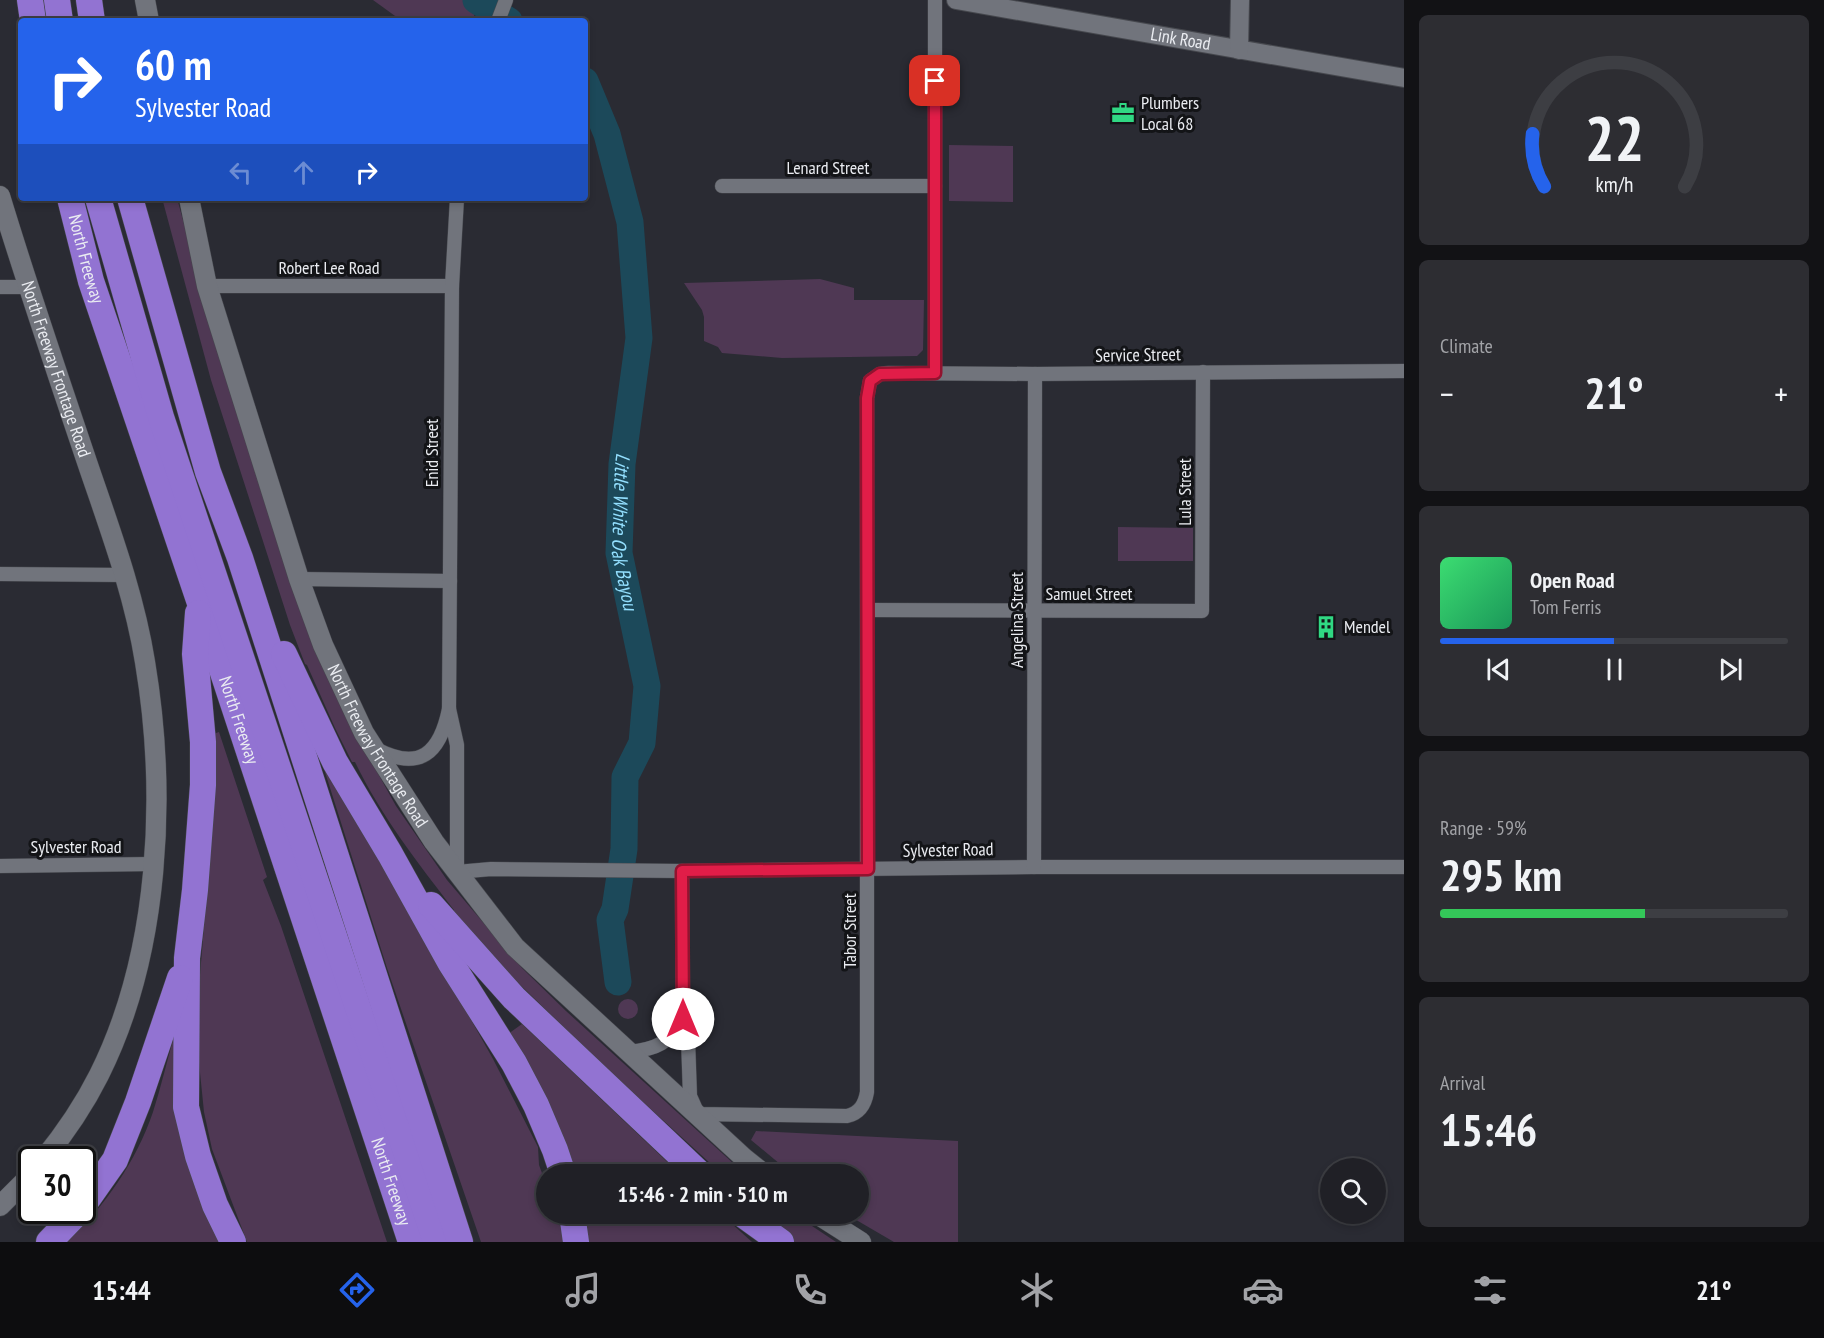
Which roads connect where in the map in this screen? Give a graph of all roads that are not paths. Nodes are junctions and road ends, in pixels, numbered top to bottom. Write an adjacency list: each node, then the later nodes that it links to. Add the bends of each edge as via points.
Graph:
1 (30, 0): 10 (highway)
2 (57, 0): 11 (highway)
3 (89, 0): 12 (highway)
4 (145, 0): 13 (main road)
5 (506, 0): 14 (street)
6 (935, 0): 18 (street)
7 (956, 0): 9 (street, Link Road)
8 (1240, 0): 15 (street)
9 (1037, 7): 15 (street, Link Road)
10 (33, 18)
11 (60, 18)
12 (92, 18)
13 (148, 18)
14 (499, 18)
15 (1239, 50): 16 (street, Link Road)
16 (1404, 78)
17 (722, 186): 18 (street, Lenard Street)
18 (935, 186): 31 (street)
19 (0, 196): 28 (main road, North Freeway Frontage Road)
20 (71, 201): 39 (highway, North Freeway, via 91,281)
21 (99, 201): 61 (highway, North Freeway, via 162,417)
22 (131, 201): 34 (highway, North Freeway, via 208,472)
23 (190, 201): 25 (main road, North Freeway Frontage Road)
24 (457, 201): 26 (street, Enid Street)
25 (207, 286): 26 (street, Robert Lee Road); 37 (main road, North Freeway Frontage Road)
26 (452, 286): 38 (street, Enid Street)
27 (0, 287): 28 (street)
28 (28, 287): 36 (main road, North Freeway Frontage Road)
29 (1404, 371): 30 (street, Service Street)
30 (1203, 372): 32 (street, Service Street); 41 (street, Lula Street)
31 (935, 373): 32 (street, Service Street); 33 (street, Service Street)
32 (1035, 374): 42 (street, Angelina Street)
33 (873, 377): 40 (street, Tabor Street, via 867,398)
34 (240, 558): 45 (highway, via 335,762); 61 (highway, North Freeway)
35 (0, 574): 36 (street)
36 (125, 575): 46 (main road, North Freeway Frontage Road, via 145,660 152,714 156,806)
37 (299, 579): 38 (street); 44 (main road, North Freeway Frontage Road, via 323,645)
38 (450, 581): 43 (street, Enid Street)
39 (199, 600): 53 (highway, via 195,654 203,785); 61 (highway, North Freeway)
40 (868, 610): 42 (street, Samuel Street); 50 (street, Tabor Street)
41 (1202, 611): 42 (street, Samuel Street)
42 (1035, 612): 48 (street, Angelina Street)
43 (449, 709): 44 (street, Enid Street, via 442,735 420,757 402,760); 52 (street, Enid Street, via 457,745)
44 (374, 748): 52 (main road, North Freeway Frontage Road)
45 (390, 854): 58 (highway, via 450,962 514,1063); 59 (highway, via 514,998)
46 (153, 864): 47 (street, Sylvester Road); 57 (main road, North Freeway Frontage Road, via 143,944 120,1028 84,1103)
47 (0, 866)
48 (1034, 867): 49 (street, Sylvester Road); 50 (street, Sylvester Road)
49 (1404, 867)
50 (868, 869): 51 (street, Sylvester Road); 56 (street, Tabor Street, via 866,1100 858,1112 812,1116)
51 (682, 871): 52 (street, Sylvester Road); 54 (street)
52 (457, 872): 55 (main road, North Freeway Frontage Road, via 515,946)
53 (187, 958): 62 (highway, via 115,1160); 71 (highway, via 186,1107 215,1205)
54 (683, 1019): 55 (street, via 674,1034 657,1047); 56 (street, via 688,1039 690,1096)
55 (629, 1052): 56 (main road, North Freeway Frontage Road)
56 (698, 1114): 60 (main road, North Freeway Frontage Road)
57 (53, 1146)
58 (560, 1164)
59 (689, 1164)
60 (752, 1164)
61 (412, 1174): 72 (highway, North Freeway); 73 (highway, North Freeway); 74 (highway, North Freeway)
62 (96, 1187)
63 (18, 1188): 64 (main road)
64 (0, 1206)
65 (66, 1224): 70 (highway)
66 (573, 1224): 75 (highway)
67 (751, 1224): 76 (highway)
68 (755, 1224): 77 (highway)
69 (833, 1224): 78 (main road)
70 (49, 1242)
71 (233, 1242)
72 (411, 1242)
73 (436, 1242)
74 (460, 1242)
75 (576, 1242)
76 (769, 1242)
77 (781, 1242)
78 (861, 1242)

